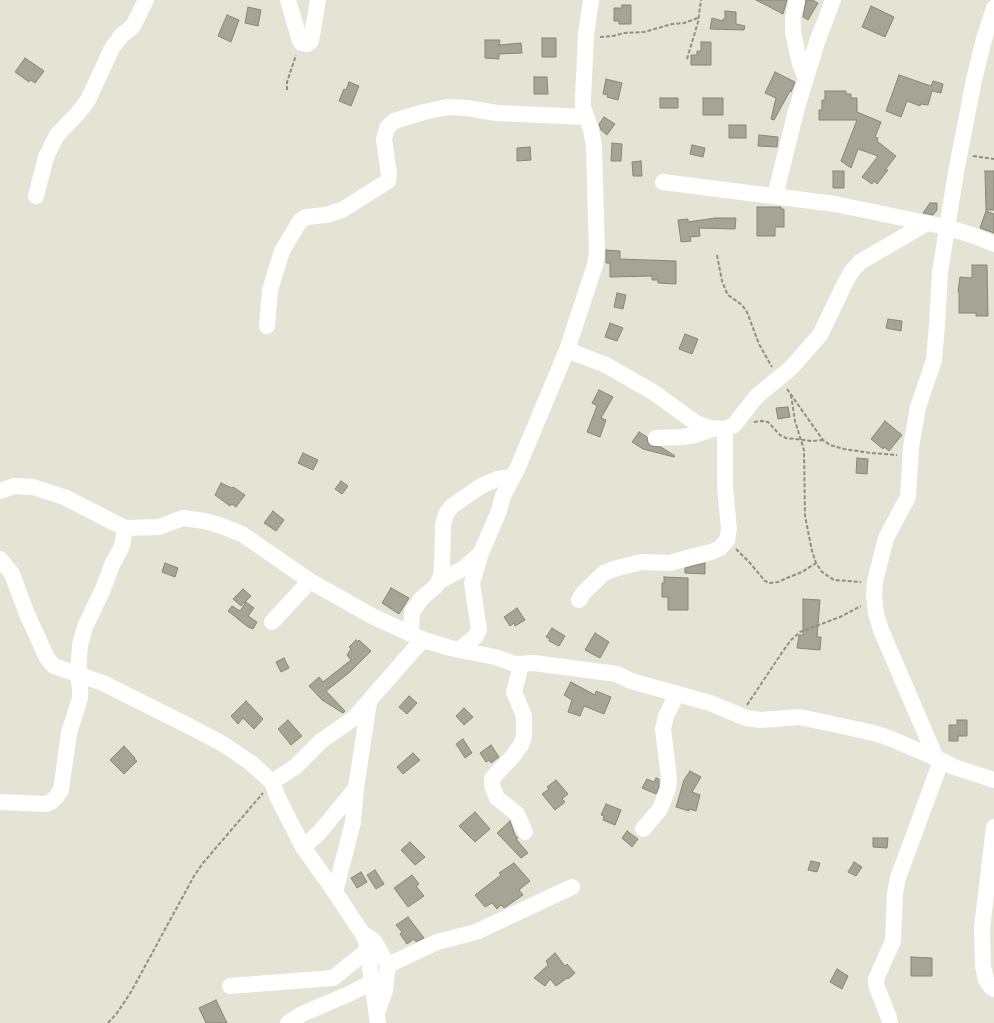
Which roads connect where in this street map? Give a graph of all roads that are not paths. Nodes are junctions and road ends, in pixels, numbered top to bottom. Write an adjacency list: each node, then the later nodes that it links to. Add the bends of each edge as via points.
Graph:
1 (146, 0): 12 (street, via 133,26 112,48 88,100 57,135 46,157)
2 (288, 0): 3 (street, via 300,41 307,44 311,41)
3 (318, 0)
4 (591, 0): 10 (street, via 586,35 583,98)
5 (797, 0): 9 (street, via 793,32)
6 (833, 0): 9 (street)
7 (994, 8): 8 (street)
8 (989, 40): 15 (street, via 974,80)
9 (806, 78): 13 (street)
10 (586, 117): 17 (street, via 497,114 447,107 394,121 387,128 384,139 388,181 342,210 300,220 282,251 270,290); 18 (street, via 594,146 597,252)
11 (663, 182): 13 (street)
12 (36, 196)
13 (775, 196): 14 (street, via 835,204)
14 (927, 223): 15 (street); 19 (street, via 860,262 846,281 820,335 790,368)
15 (946, 227): 16 (street); 36 (street, via 934,360 918,407 911,447 908,497 886,538 874,589 876,613 881,630)
16 (994, 244)
17 (267, 326)
18 (567, 350): 19 (street, via 606,365 653,392 696,423); 21 (street)
19 (724, 428): 20 (street, via 682,437); 28 (street, via 729,529 727,540 720,548 711,552 670,563 642,562 614,568 604,573)
20 (656, 438)
21 (513, 477): 24 (street); 27 (street, via 497,479 481,486 452,506 446,514 443,525 442,566)
22 (0, 491): 23 (street, via 14,486 32,487 64,497)
23 (125, 528): 26 (street, via 159,527 183,518 219,525 242,534); 33 (street, via 122,546 85,627 80,645)
24 (481, 553): 27 (street, via 464,568); 31 (street, via 472,583 479,630 476,636)
25 (0, 559): 33 (street, via 12,574 47,658 54,666)
26 (310, 582): 29 (street); 30 (street)
27 (438, 582): 30 (street, via 412,612)
28 (579, 600)
29 (272, 622)
30 (417, 637): 31 (street); 35 (street, via 416,647)
31 (459, 650): 32 (street)
32 (521, 665): 34 (street, via 534,663 617,674 631,681); 43 (street, via 514,692 524,716 524,736 513,756 492,779 492,786 497,798 517,814)
33 (78, 675): 38 (street, via 103,683 224,744); 40 (street, via 80,698 69,733 61,790 46,804)
34 (677, 694): 36 (street, via 760,720 793,717 874,733); 42 (street, via 666,716 663,729 668,789 660,809)
35 (369, 702): 38 (street, via 354,718 313,748 295,767); 39 (street)
36 (939, 760): 37 (street); 55 (street, via 898,878 893,940 876,978 876,985)
37 (994, 780)
38 (272, 782): 44 (street)
39 (356, 788): 44 (street, via 319,833); 46 (street, via 353,822)
40 (0, 802)
41 (994, 827): 52 (street, via 982,928 983,966 986,980)
42 (643, 829)
43 (525, 832)
44 (303, 847): 46 (street)
45 (572, 887): 49 (street, via 476,932 437,942)
46 (335, 892): 47 (street)
47 (362, 933): 48 (street); 49 (street, via 374,941)
48 (368, 950): 50 (street); 51 (street, via 333,978)
49 (388, 965): 53 (street, via 385,990)
50 (372, 982): 53 (street); 54 (street)
51 (230, 986)
52 (994, 989)
53 (377, 1018)
54 (288, 1023)
55 (890, 1023)

